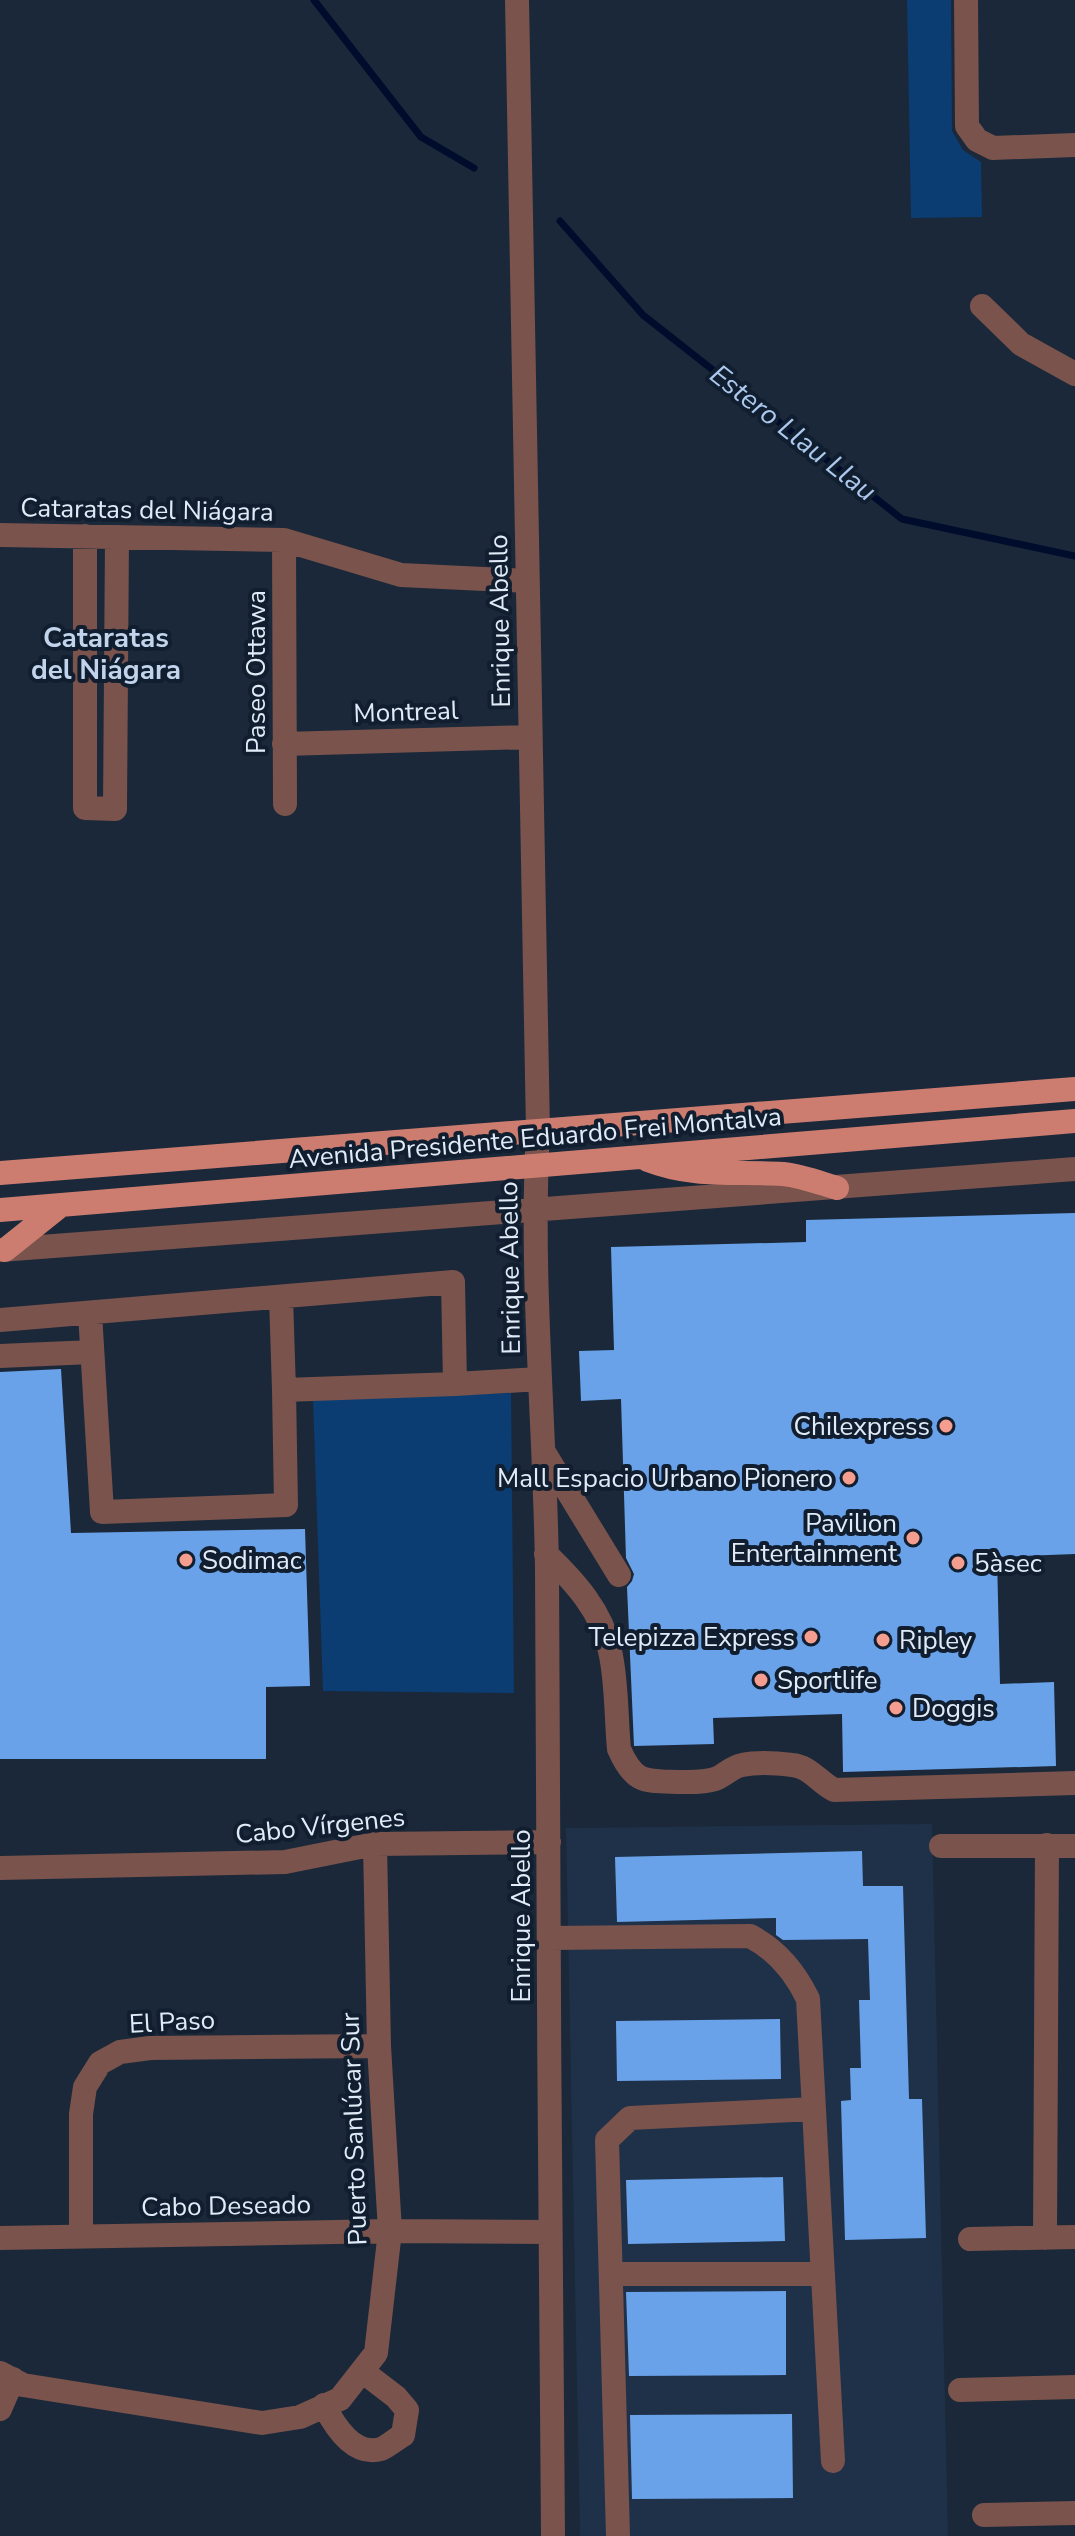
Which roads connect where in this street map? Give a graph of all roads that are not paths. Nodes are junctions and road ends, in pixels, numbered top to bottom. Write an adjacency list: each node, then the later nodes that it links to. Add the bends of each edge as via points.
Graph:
1 (517, 0): 10 (street, Enrique Abello)
2 (966, 0): 3 (street, via 967,126 977,140 993,148)
3 (1075, 145)
4 (982, 306): 5 (street, via 1021,344)
5 (1075, 374)
6 (0, 535): 7 (street, Cataratas del Niágara)
7 (85, 536): 8 (street, Cataratas del Niágara); 8 (street, via 85,808 115,809)
8 (117, 537): 9 (street, Cataratas del Niágara)
9 (284, 540): 10 (street, Cataratas del Niágara, via 401,575); 12 (street, Paseo Ottawa)
10 (527, 581): 11 (street, Enrique Abello)
11 (530, 737): 12 (street, Montreal); 16 (street, Enrique Abello)
12 (284, 744): 13 (street, Paseo Ottawa)
13 (285, 804)
14 (1075, 1089): 16 (main road, Avenida Presidente Eduardo Frei Montalva)
15 (1075, 1121): 17 (main road, Avenida Presidente Eduardo Frei Montalva)
16 (538, 1131): 18 (street, Enrique Abello); 20 (main road, Avenida Presidente Eduardo Frei Montalva)
17 (638, 1157): 18 (main road, Avenida Presidente Eduardo Frei Montalva); 21 (main road, via 684,1172 783,1174)
18 (536, 1165): 22 (main road, Avenida Presidente Eduardo Frei Montalva); 24 (street, Enrique Abello)
19 (1075, 1169): 21 (street)
20 (0, 1173)
21 (837, 1188): 24 (street)
22 (60, 1206): 23 (main road, Avenida Presidente Eduardo Frei Montalva); 25 (main road)
23 (0, 1210)
24 (535, 1211): 25 (street); 31 (street, Enrique Abello)
25 (3, 1250)
26 (281, 1297): 27 (street); 32 (street, via 453,1282); 33 (street)
27 (90, 1313): 28 (street); 29 (street)
28 (0, 1320)
29 (92, 1352): 30 (street); 33 (street, via 102,1512 286,1505)
30 (0, 1356)
31 (540, 1379): 32 (street); 34 (street, Enrique Abello)
32 (455, 1384): 33 (street)
33 (284, 1390)
34 (543, 1450): 35 (street, Enrique Abello); 36 (street)
35 (545, 1500): 36 (street); 37 (street, Enrique Abello)
36 (606, 1552): 38 (street)
37 (546, 1554): 39 (street, via 586,1596 602,1626 611,1651 619,1749 645,1781 704,1782 742,1765 795,1765 834,1790); 40 (street, Enrique Abello)
38 (619, 1575)
39 (1075, 1783)
40 (549, 1842): 41 (street, Cabo Vírgenes); 46 (street, Enrique Abello)
41 (375, 1844): 45 (street, Cabo Vírgenes, via 285,1862); 47 (street, Puerto Sanlúcar Sur)
42 (1047, 1845): 43 (street); 44 (street); 54 (street)
43 (941, 1846)
44 (1075, 1846)
45 (0, 1868)
46 (550, 1938): 48 (street, via 750,1936 765,1944 795,1975 808,1999); 50 (street, Enrique Abello)
47 (379, 2046): 49 (street, Puerto Sanlúcar Sur); 51 (street, El Paso, via 150,2048 120,2052 100,2063 85,2087 81,2114)
48 (814, 2109): 56 (street, via 630,2118 607,2140); 57 (street)
49 (390, 2231): 50 (street, Cabo Deseado); 51 (street, Cabo Deseado); 58 (street, Puerto Sanlúcar Sur, via 376,2353)
50 (549, 2232): 67 (street, Enrique Abello)
51 (81, 2236): 53 (street, Cabo Deseado)
52 (1075, 2237): 54 (street)
53 (0, 2238)
54 (1045, 2238): 55 (street)
55 (970, 2239)
56 (611, 2274): 57 (street); 68 (street)
57 (823, 2274): 64 (street)
58 (362, 2371): 62 (street, Puerto Sanlúcar Sur); 62 (street, via 407,2410 403,2435 380,2449 363,2449 337,2431)
59 (6, 2376): 62 (street, via 23,2385 262,2423 300,2417); 63 (street)
60 (1075, 2387): 61 (street)
61 (960, 2390)
62 (332, 2402)
63 (0, 2409)
64 (833, 2461)
65 (1075, 2513): 66 (street)
66 (984, 2515)
67 (553, 2536)
68 (618, 2536)

